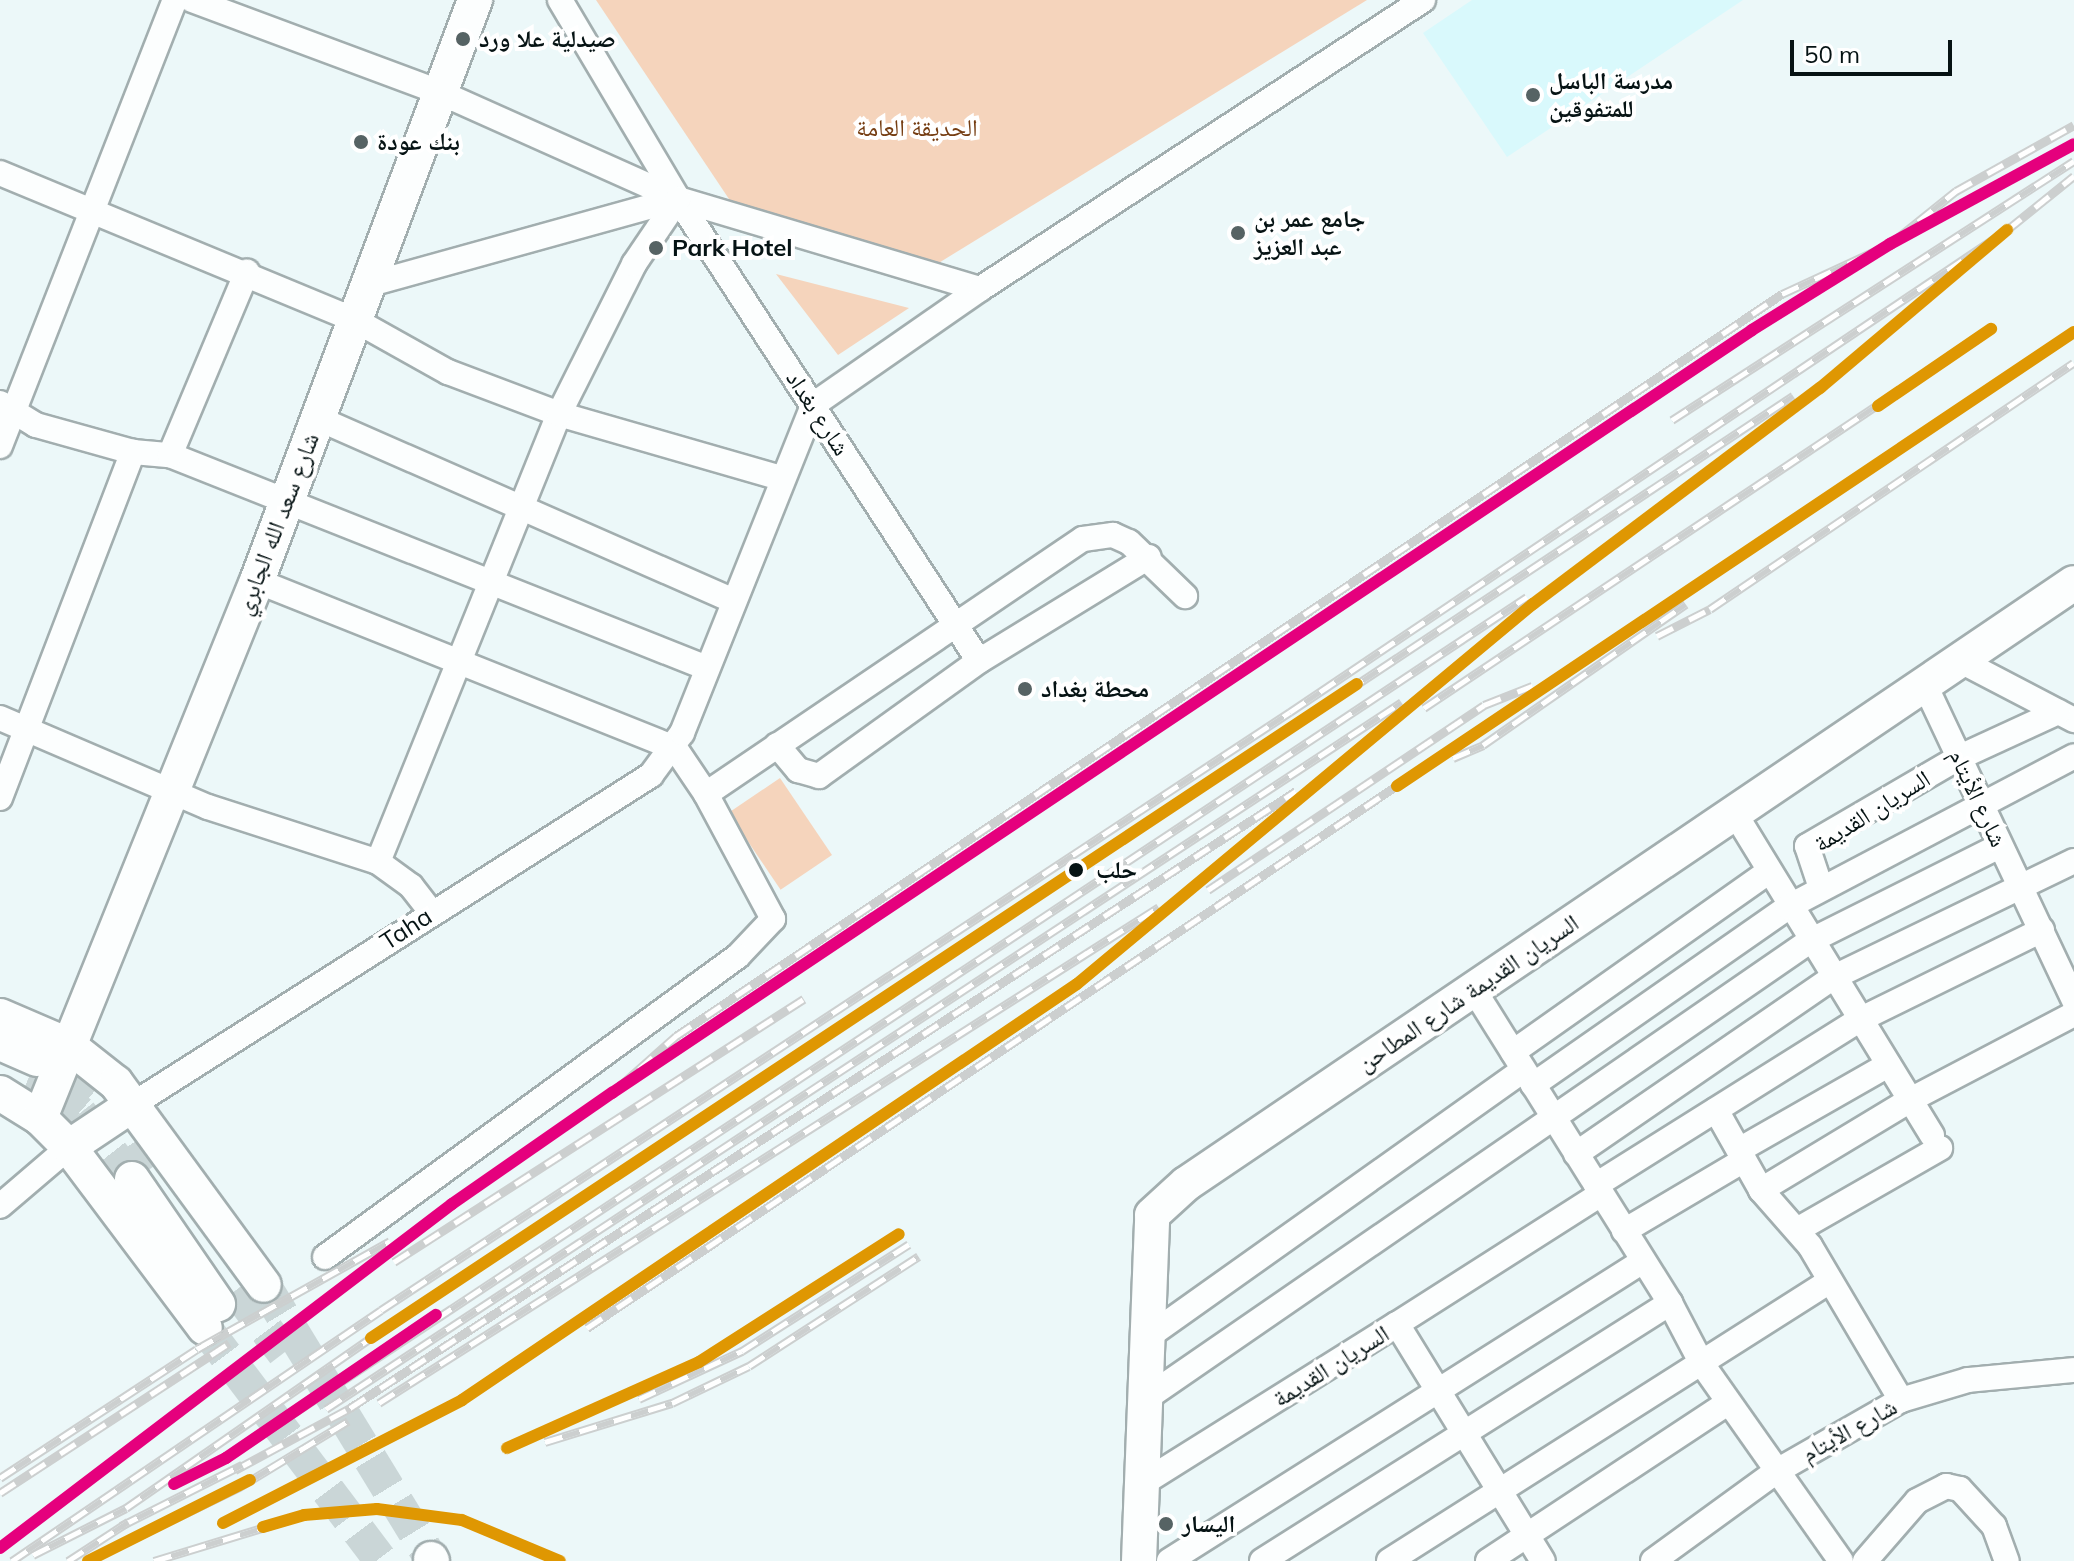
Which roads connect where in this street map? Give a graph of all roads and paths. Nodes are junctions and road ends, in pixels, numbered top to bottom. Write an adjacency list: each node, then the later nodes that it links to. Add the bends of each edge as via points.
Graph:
1 (175, 0): 9 (street)
2 (192, 0): 6 (street)
3 (475, 0): 6 (main road, شارع سعد الله الجابري)
4 (560, 0): 8 (street, شارع بغداد)
5 (1423, 0): 12 (street)
6 (439, 92): 8 (street); 11 (main road, شارع سعد الله الجابري)
7 (0, 173): 9 (street)
8 (678, 199): 11 (street); 12 (street); 14 (street, شارع بغداد); 16 (street, via 634,264)
9 (95, 209): 10 (street); 15 (street)
10 (247, 272): 13 (street); 20 (street)
11 (367, 285): 13 (main road, شارع سعد الله الجابري)
12 (980, 289): 14 (street)
13 (353, 319): 16 (street, via 448,372); 17 (main road, شارع سعد الله الجابري)
14 (813, 405): 21 (street); 30 (street, شارع بغداد)
15 (7, 406): 18 (street); 19 (street, via 36,425)
16 (559, 414): 21 (street); 23 (street)
17 (317, 418): 22 (main road, شارع سعد الله الجابري); 23 (street)
18 (0, 446)
19 (133, 452): 20 (street); 38 (street)
20 (170, 455): 22 (street)
21 (781, 478): 29 (street)
22 (284, 502): 25 (street); 26 (main road, شارع سعد الله الجابري)
23 (523, 509): 25 (street); 29 (street)
24 (1149, 557): 28 (street); 30 (street, via 1129,542 1097,534); 33 (street)
25 (492, 579): 31 (street); 34 (street)
26 (257, 581): 31 (street); 43 (main road, شارع سعد الله الجابري)
27 (2074, 583): 32 (main road, السريان القديمة شارع المطاحن)
28 (1185, 596)
29 (733, 601): 34 (street)
30 (958, 626): 33 (street, شارع بغداد); 39 (street)
31 (456, 659): 40 (street); 50 (street)
32 (1959, 660): 35 (main road, السريان القديمة شارع المطاحن); 36 (street, السريان القديمة)
33 (979, 661): 39 (street, via 819,776 798,770)
34 (707, 668): 40 (street)
35 (1924, 683): 42 (street, شارع الأيتام); 47 (main road, السريان القديمة شارع المطاحن)
36 (2066, 716): 42 (street, السريان القديمة)
37 (0, 718): 38 (street)
38 (25, 728): 43 (street); 45 (street)
39 (777, 745): 44 (street)
40 (675, 748): 44 (street); 55 (street, Taha, via 636,785)
41 (2074, 756): 46 (street, السريان القديمة)
42 (1958, 758): 46 (street, شارع الأيتام); 52 (street, السريان القديمة, via 1807,846)
43 (173, 788): 50 (street, via 208,807); 65 (main road, شارع سعد الله الجابري)
44 (706, 794): 83 (street, via 773,919 738,956)
45 (0, 798)
46 (1979, 804): 48 (street, شارع الأيتام); 52 (street, السريان القديمة)
47 (1734, 812): 51 (street); 59 (main road, السريان القديمة شارع المطاحن)
48 (2000, 846): 53 (street, شارع الأيتام); 57 (street)
49 (2074, 861): 53 (street)
50 (378, 862): 55 (street, via 411,886)
51 (1768, 872): 54 (street); 67 (street)
52 (1821, 888): 54 (street, السريان القديمة)
53 (2021, 888): 56 (street, شارع الأيتام); 58 (street)
54 (1788, 907): 57 (street); 67 (street, السريان القديمة)
55 (432, 913): 70 (street, Taha)
56 (2042, 930): 60 (street, شارع الأيتام); 63 (street)
57 (1810, 941): 58 (street); 73 (street)
58 (1832, 978): 63 (street); 75 (street)
59 (1474, 990): 67 (street); 89 (main road, السريان القديمة شارع المطاحن, via 1186,1184 1152,1215)
60 (2074, 1000)
61 (2074, 1014): 69 (street)
62 (0, 1016): 65 (main road)
63 (1859, 1020): 66 (street); 71 (street)
64 (0, 1043): 68 (main road)
65 (68, 1045): 70 (main road, via 93,1061); 72 (main road, شارع سعد الله الجابري)
66 (1888, 1065): 69 (street); 76 (street)
67 (1523, 1069): 73 (street); 89 (street)
68 (16, 1074): 72 (main road)
69 (1910, 1100): 79 (street); 81 (street, via 1936,1142)
70 (132, 1105): 74 (main road); 86 (main road)
71 (1716, 1110): 76 (street); 78 (street)
72 (40, 1118): 74 (main road)
73 (1556, 1118): 75 (street); 93 (street)
74 (69, 1147): 80 (street); 86 (main road)
75 (1576, 1154): 78 (street)
76 (1742, 1155): 79 (street); 82 (street)
77 (141, 1174): 86 (main road)
78 (1598, 1189): 82 (street); 88 (street)
79 (1761, 1190): 81 (street)
80 (0, 1206)
81 (1797, 1230): 85 (street)
82 (1624, 1231): 84 (street)
83 (325, 1257)
84 (1643, 1261): 87 (street); 92 (street)
85 (1830, 1281): 90 (street); 94 (street)
86 (231, 1302)
87 (1670, 1303): 90 (street); 96 (street)
88 (1397, 1324): 92 (street, السريان القديمة); 98 (street, السريان القديمة)
89 (1149, 1336): 93 (main road, السريان القديمة شارع المطاحن)
90 (1702, 1364): 95 (street); 99 (street)
91 (2074, 1370): 94 (street, شارع الأيتام, via 1968,1380)
92 (1436, 1394): 96 (street, السريان القديمة); 104 (street)
93 (1145, 1399): 98 (main road, السريان القديمة شارع المطاحن)
94 (1901, 1400): 97 (street, شارع الأيتام)
95 (1728, 1403): 97 (street); 100 (street)
96 (1464, 1438): 99 (street, السريان القديمة); 105 (street)
97 (1777, 1471): 101 (street, شارع الأيتام); 102 (street)
98 (1140, 1485): 103 (main road, السريان القديمة شارع المطاحن)
99 (1498, 1492): 100 (street, السريان القديمة); 106 (street)
100 (1528, 1536): 107 (street); 108 (street, السريان القديمة)
101 (1655, 1560)
102 (1840, 1560)
103 (1139, 1561)
104 (1169, 1561)
105 (1262, 1561)
106 (1389, 1561)
107 (1488, 1561)
108 (1543, 1561)
109 (1865, 1561): 110 (street, via 1917,1501 1946,1486 1960,1489 1994,1526)
110 (2007, 1561)

